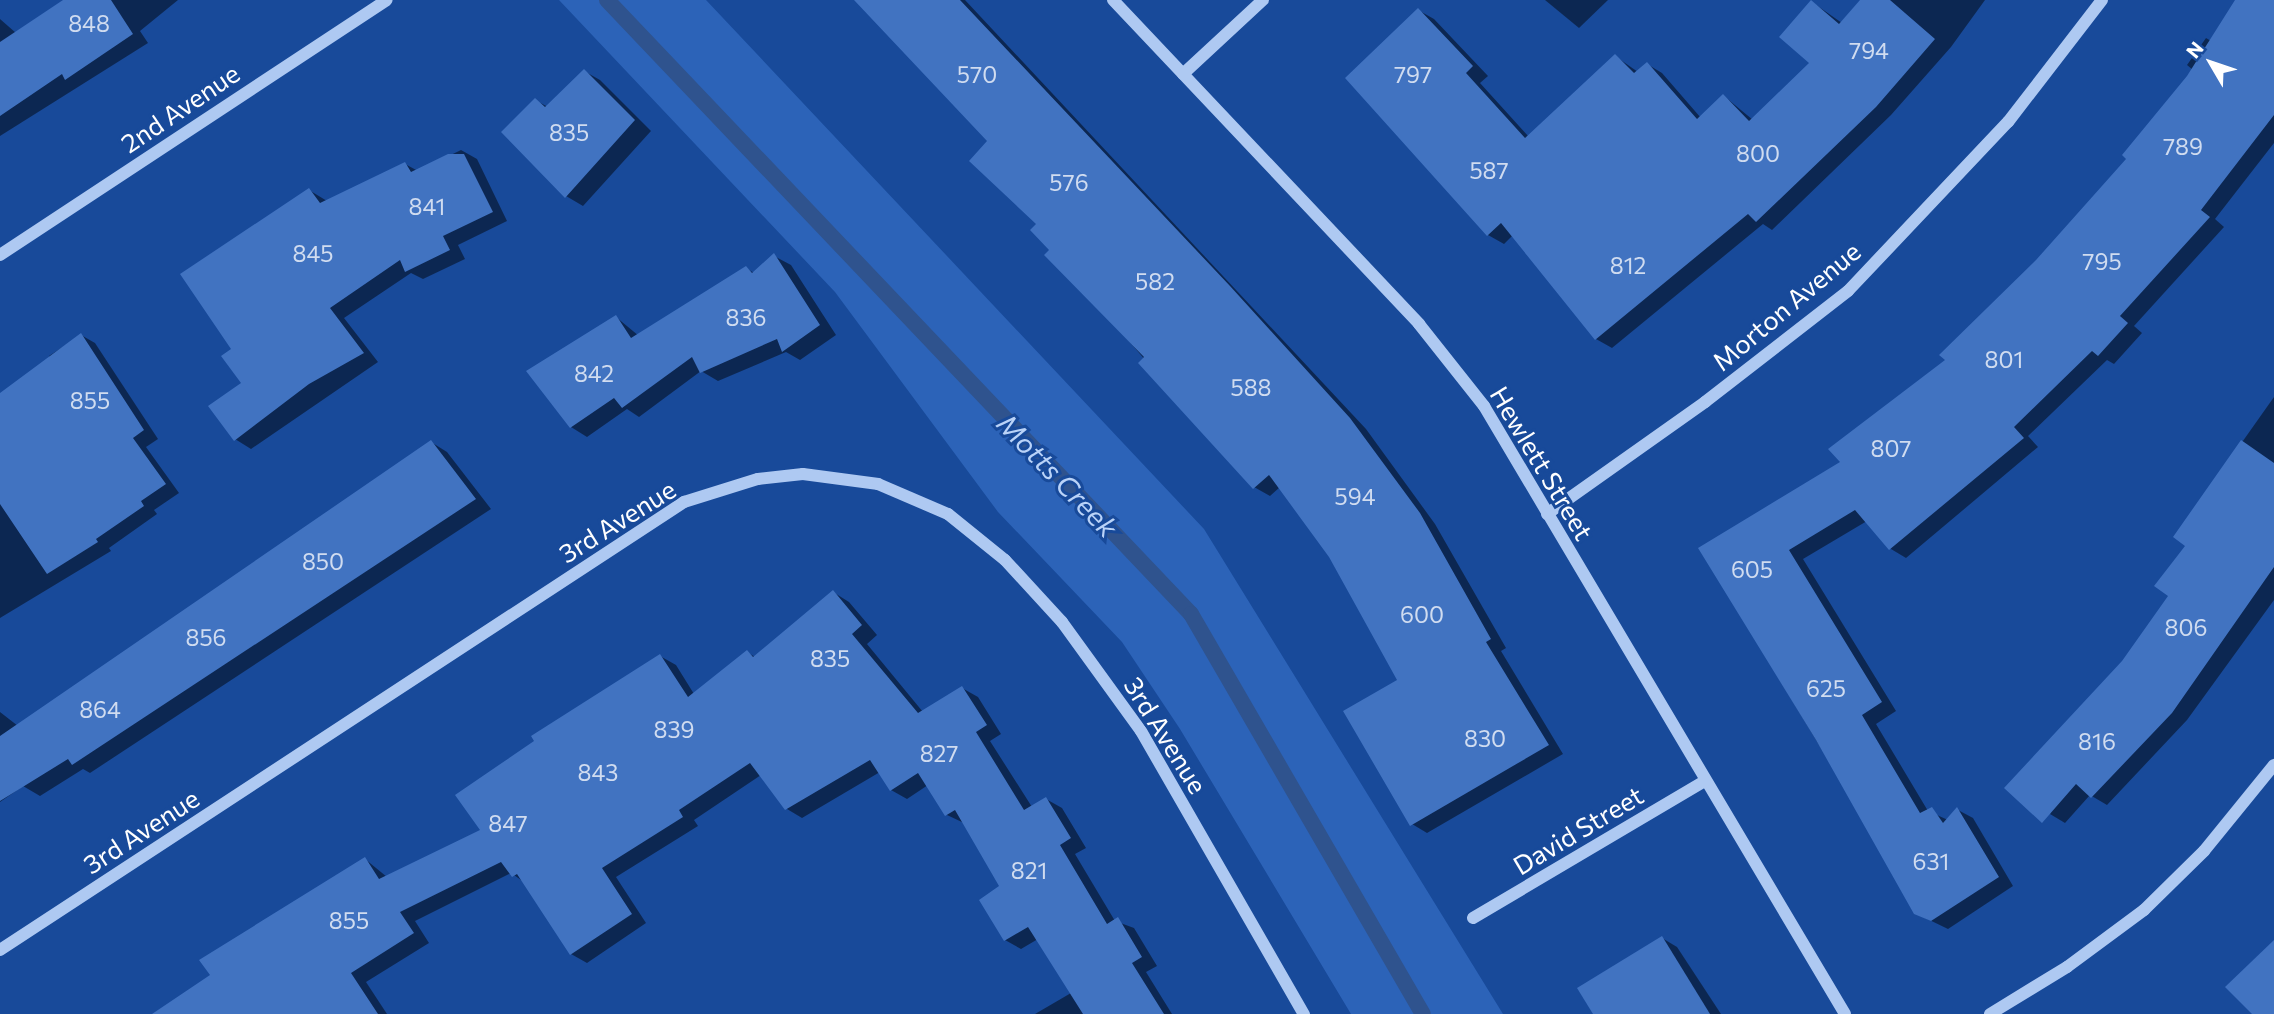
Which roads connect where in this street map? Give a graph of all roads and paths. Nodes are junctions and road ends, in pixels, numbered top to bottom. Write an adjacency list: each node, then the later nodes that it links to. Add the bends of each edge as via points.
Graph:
1 (386, 0): 6 (street, 2nd Avenue)
2 (1113, 0): 5 (street, Hewlett Street)
3 (1263, 0): 5 (street)
4 (2102, 0): 7 (street, Morton Avenue, via 2008,122 1848,291 1705,402)
5 (1183, 74): 7 (street, Hewlett Street, via 1419,324 1484,406)
6 (0, 255)
7 (1548, 514): 9 (street, Hewlett Street)
8 (2274, 765): 14 (street, via 2204,850 2144,910 2067,967)
9 (1705, 781): 10 (street, David Street); 13 (street, Hewlett Street)
10 (1474, 918)
11 (0, 950): 12 (street, 3rd Avenue, via 684,502 758,479 803,474 890,489 948,514 1005,560 1062,622 1141,731)
12 (1304, 1014)
13 (1845, 1014)
14 (1990, 1014)

